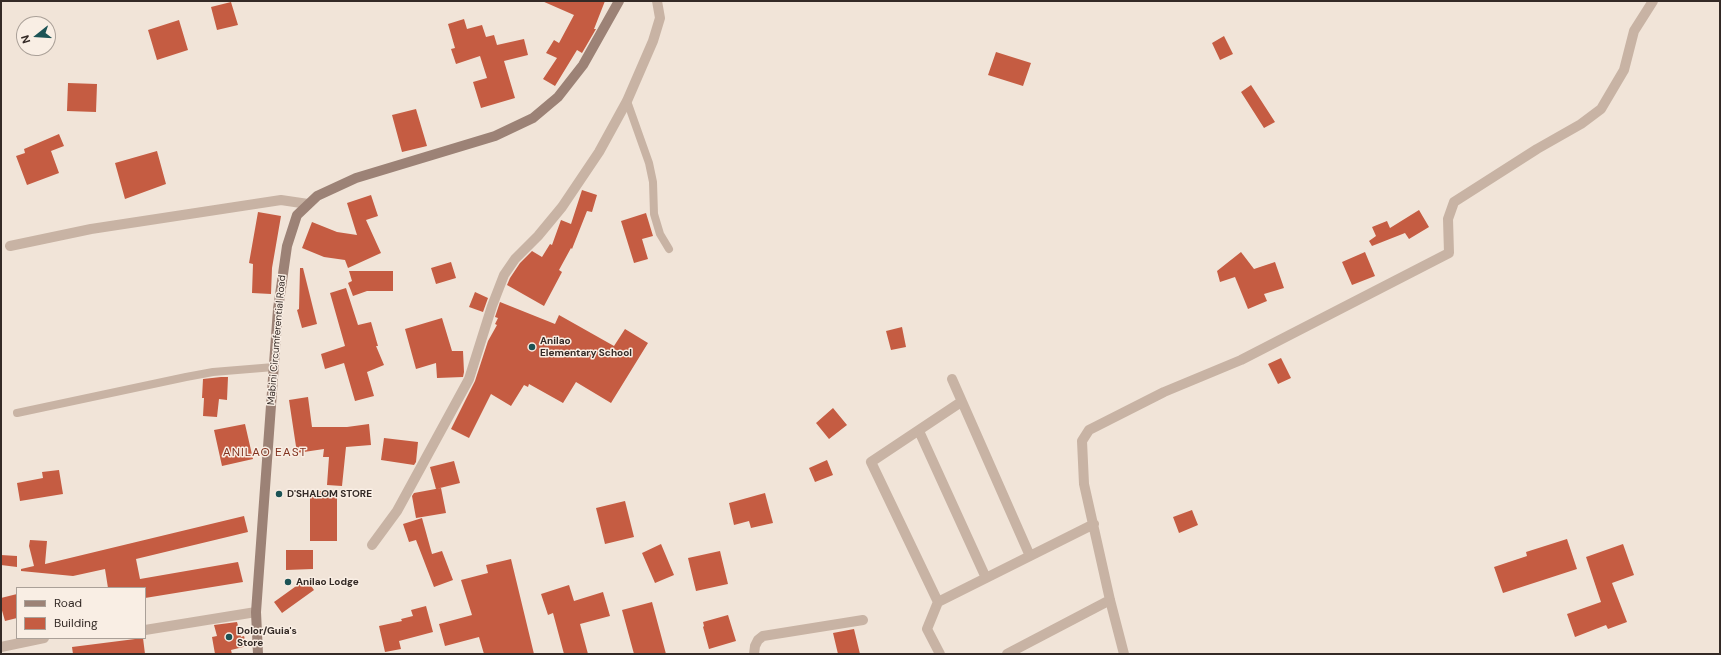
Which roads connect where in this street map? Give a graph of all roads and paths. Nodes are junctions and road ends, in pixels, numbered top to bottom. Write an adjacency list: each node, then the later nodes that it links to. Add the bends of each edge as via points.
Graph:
1 (619, 1): 5 (main road, Mabini Circumferential Road, via 583,65 558,97 533,118 495,136 356,178 317,196)
2 (657, 1): 4 (street, via 660,18 653,42)
3 (1653, 1): 13 (street, via 1634,31 1624,70 1602,109 1454,202 1448,219 1449,253 1241,360 1164,392 1089,430 1082,440 1084,484)
4 (627, 100): 7 (lane, via 649,164 653,182 654,214 660,234); 14 (street, via 599,152 562,207 515,259 504,275 469,379 397,511)
5 (308, 204): 6 (street, via 281,200 91,229); 8 (main road, Mabini Circumferential Road, via 297,215 287,246 278,309)
6 (10, 246)
7 (669, 249)
8 (274, 367): 11 (lane, via 213,372); 19 (main road, Mabini Circumferential Road)
9 (952, 379): 10 (street)
10 (961, 402): 12 (street); 15 (street)
11 (17, 413)
12 (919, 431): 16 (street); 18 (street, via 871,462)
13 (1094, 524): 15 (street); 17 (street)
14 (372, 545)
15 (1030, 556): 16 (street)
16 (986, 578): 18 (street)
17 (1110, 600): 27 (street); 28 (street)
18 (938, 602): 26 (street, via 927,629)
19 (256, 612): 21 (street); 24 (main road, Mabini Circumferential Road)
20 (863, 620): 25 (street, via 763,636 758,640)
21 (146, 630)
22 (39, 639): 23 (street)
23 (1, 647)
24 (258, 654)
25 (754, 654)
26 (940, 654)
27 (1007, 654)
28 (1124, 654)

